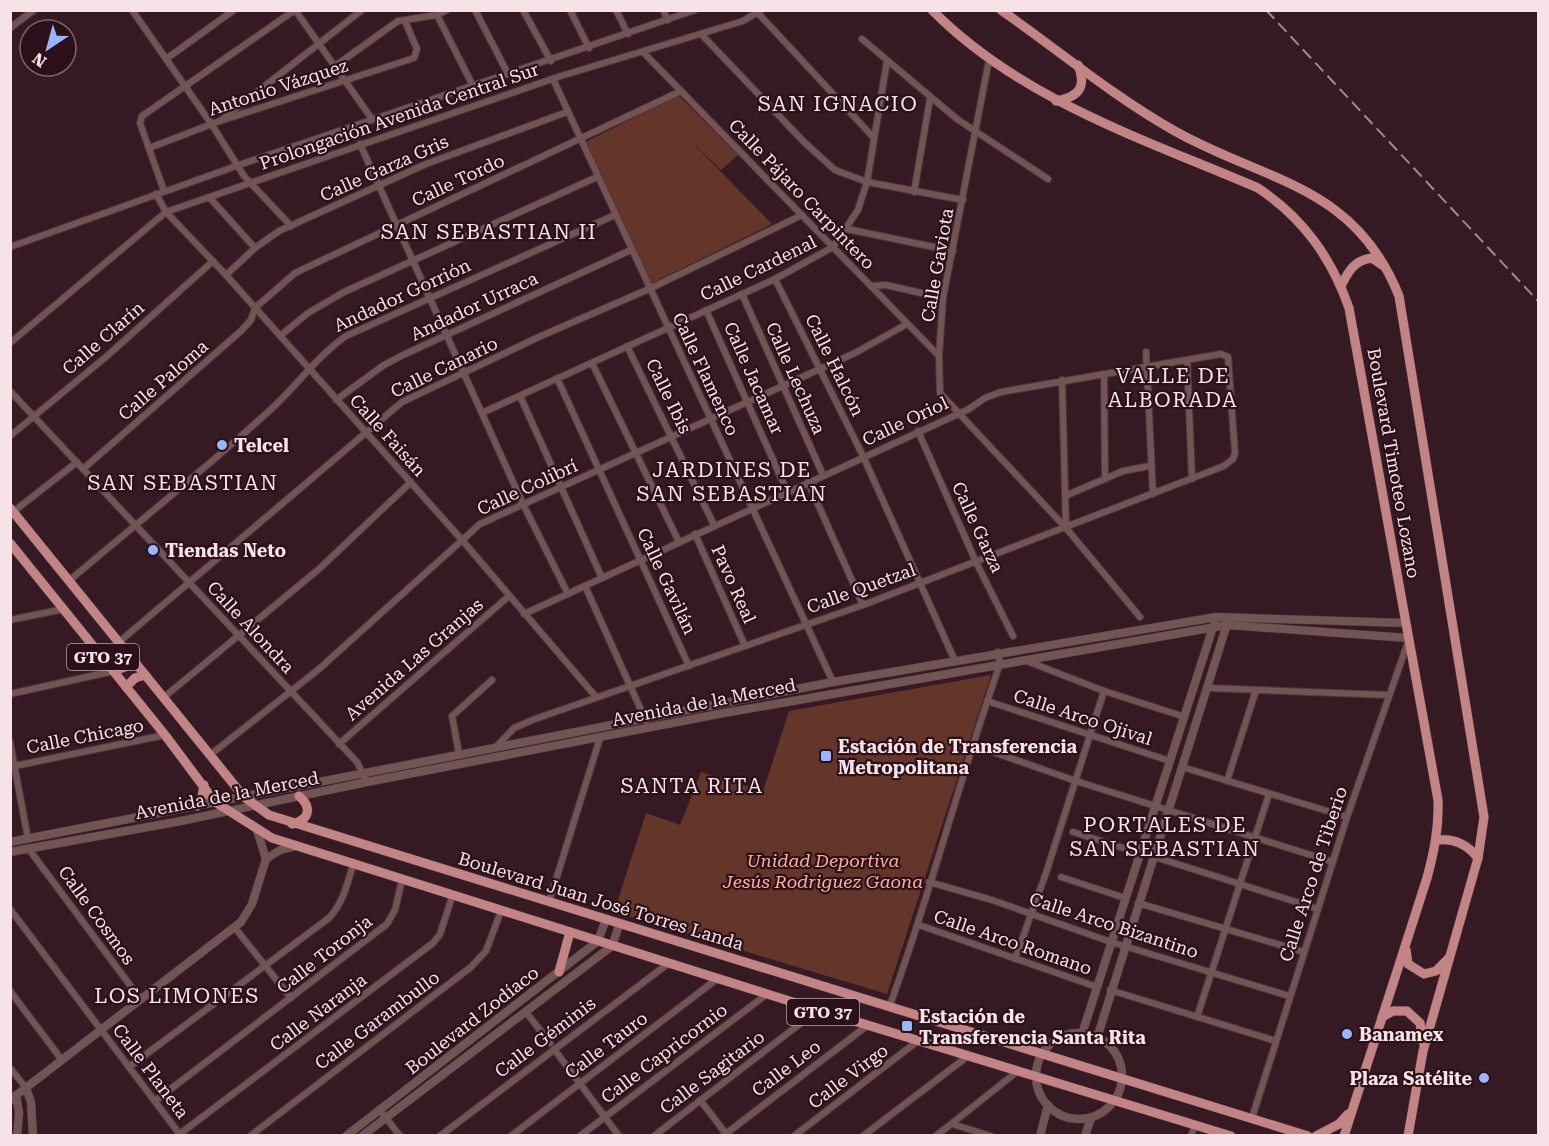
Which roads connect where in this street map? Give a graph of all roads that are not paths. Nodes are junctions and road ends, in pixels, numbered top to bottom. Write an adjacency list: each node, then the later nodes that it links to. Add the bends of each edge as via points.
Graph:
1 (34, 10): 19 (street)
2 (295, 10): 23 (street); 36 (street)
3 (362, 10): 23 (street)
4 (447, 10): 16 (street)
5 (475, 10): 32 (street)
6 (523, 10): 28 (street)
7 (570, 10): 24 (street)
8 (616, 10): 20 (street)
9 (663, 10): 17 (street)
10 (695, 10): 17 (street, Prolongación Avenida Central Sur)
11 (932, 10): 27 (main road, Boulevard Timoteo Lozano)
12 (1001, 10): 30 (main road, Boulevard Timoteo Lozano)
13 (133, 11): 26 (street)
14 (232, 11): 26 (street)
15 (759, 11): 21 (street, Prolongación Avenida Central Sur, via 743,21); 45 (street)
16 (437, 15): 18 (street); 35 (street)
17 (668, 20): 20 (street, Prolongación Avenida Central Sur)
18 (405, 21): 31 (street, via 387,28); 34 (street, Antonio Vázquez, via 417,49 416,56)
19 (10, 28)
20 (628, 34): 24 (street, Prolongación Avenida Central Sur)
21 (701, 34): 25 (street, Prolongación Avenida Central Sur); 52 (street, via 824,162)
22 (862, 39): 29 (street)
23 (320, 43): 31 (street); 42 (street)
24 (589, 48): 28 (street, Prolongación Avenida Central Sur)
25 (644, 52): 33 (street, Prolongación Avenida Central Sur); 37 (street, Calle Pájaro Carpintero)
26 (166, 58): 36 (street)
27 (989, 60): 39 (main road, Boulevard Timoteo Lozano); 44 (street, Calle Gaviota)
28 (551, 61): 32 (street, Prolongación Avenida Central Sur)
29 (887, 61): 38 (street); 45 (street, Calle Cardenal)
30 (1078, 65): 39 (main road, via 1083,76 1080,91); 73 (main road, Boulevard Timoteo Lozano, via 1171,129 1320,199 1370,242)
31 (335, 66): 34 (street)
32 (508, 74): 35 (street, Prolongación Avenida Central Sur)
33 (553, 79): 40 (street, Calle Flamenco); 47 (street, Prolongación Avenida Central Sur)
34 (345, 81): 41 (street); 42 (street, Antonio Vázquez)
35 (473, 86): 41 (street, Prolongación Avenida Central Sur)
36 (186, 87): 43 (street); 48 (street, via 142,116 140,123)
37 (681, 91): 46 (street, Calle Tordo); 61 (street, Calle Pájaro Carpintero)
38 (930, 99): 44 (street); 56 (street)
39 (1056, 101): 76 (main road, Boulevard Timoteo Lozano, via 1258,188 1309,232 1331,263)
40 (567, 112): 46 (street, Calle Flamenco); 54 (street, Calle Garza Gris)
41 (372, 119): 49 (street, Prolongación Avenida Central Sur)
42 (220, 121): 43 (street, Antonio Vázquez)
43 (212, 124): 48 (street, Antonio Vázquez); 49 (street)
44 (977, 133): 51 (street); 58 (street, Calle Gaviota)
45 (873, 137): 52 (street, Calle Cardenal)
46 (579, 140): 50 (street, Calle Flamenco); 62 (street, Calle Tordo)
47 (360, 144): 53 (street, Prolongación Avenida Central Sur); 54 (street)
48 (149, 148): 55 (street)
49 (241, 170): 53 (street); 55 (street, Prolongación Avenida Central Sur)
50 (597, 177): 60 (street, Calle Flamenco); 71 (street)
51 (1048, 179)
52 (867, 182): 56 (street); 64 (street, Calle Cardenal)
53 (249, 183): 57 (street, Prolongación Avenida Central Sur); 63 (street)
54 (378, 185): 62 (street); 63 (street, Calle Garza Gris)
55 (164, 191): 59 (street, Prolongación Avenida Central Sur)
56 (914, 192): 58 (street)
57 (210, 198): 59 (street, Prolongación Avenida Central Sur); 67 (street)
58 (963, 200): 69 (street, Calle Gaviota)
59 (161, 203): 65 (street); 70 (street, Calle Faisán); 87 (street)
60 (615, 215): 68 (street, Calle Flamenco); 79 (street, Andador Gorrión)
61 (802, 215): 66 (street, Calle Pájaro Carpintero); 77 (street, Calle Canario)
62 (396, 225): 71 (street); 81 (street, Calle Tordo, via 295,273)
63 (291, 226): 67 (street, Calle Garza Gris)
64 (847, 229): 66 (street, Calle Cardenal); 69 (street)
65 (10, 247)
66 (833, 247): 74 (street, Calle Cardenal); 75 (street, Calle Pájaro Carpintero)
67 (255, 248): 72 (street, Calle Garza Gris)
68 (631, 250): 77 (street, Calle Flamenco); 85 (street, Andador Urraca)
69 (953, 251): 80 (street, Calle Gaviota)
70 (213, 261): 72 (street, Calle Faisán); 107 (street, Calle Clarín)
71 (413, 261): 79 (street); 86 (street, via 324,303)
72 (226, 275): 81 (street, Calle Faisán)
73 (1391, 277): 76 (main road, via 1377,261 1366,259 1351,268); 227 (main road, Boulevard Timoteo Lozano, via 1399,296 1484,817)
74 (776, 279): 78 (street, Calle Cardenal); 93 (street, Calle Halcón)
75 (871, 286): 80 (street, via 886,285); 83 (street, Calle Pájaro Carpintero)
76 (1341, 286): 155 (main road, Boulevard Timoteo Lozano, via 1349,308)
77 (650, 290): 84 (street, Calle Flamenco); 96 (street, Calle Canario)
78 (742, 294): 82 (street, Calle Cardenal); 100 (street, Calle Lechuza)
79 (430, 298): 85 (street); 95 (street, Andador Gorrión, via 346,336)
80 (943, 298): 90 (street, Calle Gaviota)
81 (255, 308): 86 (street, Calle Faisán); 118 (street, Calle Paloma, via 241,331)
82 (706, 310): 84 (street, Calle Cardenal); 104 (street, Calle Jacamar)
83 (907, 324): 90 (street, Calle Pájaro Carpintero); 93 (street, Calle Colibrí)
84 (668, 327): 88 (street, Calle Cardenal); 108 (street, Calle Flamenco)
85 (448, 334): 96 (street); 103 (street, Andador Urraca, via 384,365)
86 (280, 336): 95 (street, Calle Faisán)
87 (10, 343)
88 (627, 346): 92 (street, Calle Cardenal); 111 (street, Calle Ibis)
89 (1146, 352): 94 (street)
90 (939, 356): 106 (street, Calle Gaviota, via 940,393)
91 (1186, 360): 94 (street, Calle Oriol); 114 (street, Calle Oriol, via 1223,354 1228,357); 121 (street)
92 (592, 363): 98 (street, Calle Cardenal); 113 (street)
93 (820, 367): 100 (street, Calle Colibrí); 115 (street, Calle Halcón)
94 (1146, 367): 97 (street, Calle Oriol); 117 (street)
95 (308, 369): 103 (street, Calle Faisán); 132 (street, Andador Gorrión, via 298,384 266,413)
96 (466, 372): 105 (street); 110 (street, Calle Canario, via 402,402)
97 (1104, 374): 99 (street, Calle Oriol); 122 (street)
98 (557, 378): 102 (street, Calle Cardenal); 119 (street, Calle Gavilán)
99 (1062, 380): 106 (street, Calle Oriol, via 1001,392); 128 (street)
100 (784, 383): 104 (street, Calle Colibrí); 120 (street, Calle Lechuza)
101 (10, 391): 107 (street, Calle Alondra)
102 (520, 396): 105 (street, Calle Cardenal); 125 (street)
103 (336, 400): 110 (street, Calle Faisán)
104 (748, 400): 108 (street, Calle Colibrí); 126 (street, Calle Jacamar)
105 (484, 412): 129 (street)
106 (958, 412): 109 (street, Calle Oriol); 134 (street, Calle Gaviota)
107 (34, 417): 112 (street, Calle Clarín); 116 (street, Calle Alondra)
108 (710, 417): 111 (street, Calle Colibrí); 130 (street, Calle Flamenco)
109 (918, 431): 115 (street, Calle Oriol); 140 (street, Calle Garza)
110 (364, 432): 124 (street, Calle Faisán); 143 (street, Calle Canario)
111 (672, 435): 113 (street, Calle Colibrí); 133 (street, Calle Ibis)
112 (10, 436)
113 (635, 452): 119 (street, Calle Colibrí); 137 (street)
114 (1235, 453): 121 (street, Calle Quetzal, via 1224,466)
115 (863, 456): 120 (street, Calle Oriol); 144 (street, Calle Halcón)
116 (77, 462): 118 (street, Calle Alondra); 131 (street)
117 (1150, 466): 122 (street); 127 (street)
118 (83, 469): 132 (street, Calle Alondra)
119 (599, 469): 125 (street, Calle Colibrí); 139 (street, Calle Gavilán)
120 (823, 475): 123 (street, Calle Oriol)
121 (1192, 478): 127 (street, Calle Quetzal)
122 (1106, 479): 128 (street)
123 (808, 482): 126 (street, Calle Oriol); 148 (street)
124 (411, 483): 136 (street, Calle Faisán); 159 (street, via 319,569)
125 (562, 487): 129 (street, Calle Colibrí); 141 (street)
126 (788, 491): 130 (street, Calle Oriol)
127 (1153, 494): 134 (street, Calle Quetzal)
128 (1065, 496): 134 (street)
129 (523, 504): 136 (street, Calle Colibrí, via 480,524); 146 (street)
130 (752, 508): 133 (street, Calle Oriol); 156 (street, Calle Flamenco)
131 (12, 510): 142 (main road, Boulevard Juan José Torres Landa / GTO 37)
132 (135, 525): 142 (street, Andador Gorrión); 143 (street, Calle Alondra)
133 (714, 525): 135 (street, Calle Oriol)
134 (1066, 528): 140 (street, Calle Quetzal); 152 (street, Calle Gaviota)
135 (695, 534): 137 (street, Calle Oriol); 163 (street, Pavo Real)
136 (462, 540): 147 (street, Calle Faisán); 178 (street, Calle Colibrí, via 384,613)
137 (679, 542): 139 (street, Calle Oriol)
138 (11, 544): 149 (main road, Boulevard Juan José Torres Landa / GTO 37)
139 (641, 560): 141 (street, Calle Oriol); 169 (street, Calle Gavilán)
140 (976, 562): 144 (street, Calle Quetzal); 160 (street, Calle Garza)
141 (602, 578): 145 (street, Calle Oriol)
142 (70, 580): 162 (main road, Boulevard Juan José Torres Landa / GTO 37)
143 (190, 583): 159 (street, Calle Alondra); 162 (street, Calle Canario)
144 (920, 583): 148 (street, Calle Quetzal); 167 (street, Calle Halcón)
145 (585, 586): 146 (street, Calle Oriol); 174 (street)
146 (568, 594): 150 (street, Calle Oriol)
147 (509, 596): 150 (street, Calle Faisán); 192 (street, Avenida Las Granjas)
148 (863, 605): 156 (street, Calle Quetzal)
149 (64, 609): 154 (street); 170 (main road, Boulevard Juan José Torres Landa / GTO 37)
150 (524, 614): 182 (street, Calle Faisán)
151 (1230, 615): 153 (street, Avenida de la Merced); 155 (street, Avenida de la Merced); 157 (street)
152 (1140, 617)
153 (1216, 617): 158 (street); 164 (street, Avenida de la Merced)
154 (10, 620)
155 (1406, 623): 161 (main road, Boulevard Timoteo Lozano)
156 (805, 624): 163 (street, Calle Quetzal); 173 (street, Calle Flamenco)
157 (1227, 625): 158 (street, Avenida de la Merced); 161 (street, Avenida de la Merced); 176 (street)
158 (1213, 627): 166 (street, Avenida de la Merced); 185 (street)
159 (238, 635): 178 (street, Calle Alondra); 183 (street)
160 (1013, 636)
161 (1408, 640): 181 (street, Calle Arco de Tiberio); 220 (main road, Boulevard Timoteo Lozano, via 1438,800)
162 (119, 642): 165 (main road, Boulevard Juan José Torres Landa / GTO 37)
163 (745, 646): 169 (street, Calle Quetzal)
164 (998, 652): 167 (street, Avenida de la Merced); 168 (street)
165 (132, 658): 170 (main road, via 127,666); 171 (main road, Boulevard Juan José Torres Landa / GTO 37)
166 (1023, 660): 168 (street, Avenida de la Merced); 179 (street)
167 (955, 661): 173 (street, Avenida de la Merced)
168 (1000, 664): 184 (street); 187 (street, Avenida de la Merced)
169 (689, 666): 174 (street, Calle Quetzal)
170 (114, 672): 175 (main road, Boulevard Juan José Torres Landa / GTO 37); 180 (street)
171 (145, 675): 175 (main road); 183 (main road, Boulevard Juan José Torres Landa / GTO 37)
172 (492, 680): 195 (street, via 452,716)
173 (833, 682): 186 (street, Avenida de la Merced)
174 (631, 686): 182 (street, Calle Quetzal); 186 (street)
175 (126, 687): 188 (main road, Boulevard Juan José Torres Landa / GTO 37)
176 (1208, 688): 177 (street); 199 (street)
177 (1256, 690): 181 (street); 203 (street)
178 (290, 691): 192 (street, Calle Alondra); 196 (street, Calle Colibrí)
179 (1104, 691): 185 (street); 189 (street)
180 (10, 694)
181 (1389, 695): 214 (street, Calle Arco de Tiberio)
182 (596, 697): 194 (street, Calle Quetzal, via 514,728)
183 (162, 698): 196 (main road, Boulevard Juan José Torres Landa / GTO 37)
184 (987, 701): 189 (street, Calle Arco Ojival); 193 (street)
185 (1185, 717): 197 (street)
186 (645, 718): 187 (street); 194 (street, Avenida de la Merced)
187 (648, 727): 190 (street, Avenida de la Merced)
188 (165, 735): 198 (street, Calle Chicago); 204 (main road, Boulevard Juan José Torres Landa / GTO 37)
189 (1089, 736): 197 (street, Calle Arco Ojival); 201 (street)
190 (600, 738): 202 (street, Avenida de la Merced); 237 (street)
191 (10, 742): 198 (street)
192 (339, 744): 200 (street, Calle Alondra)
193 (973, 745): 201 (street); 233 (street)
194 (495, 748): 195 (street, Avenida de la Merced)
195 (459, 754): 200 (street, Avenida de la Merced)
196 (210, 755): 207 (main road, Boulevard Juan José Torres Landa / GTO 37)
197 (1170, 761): 210 (street)
198 (13, 766): 219 (street)
199 (1182, 767): 203 (street); 212 (street)
200 (363, 772): 202 (street, Calle Alondra); 207 (street, Avenida de la Merced)
201 (1076, 781): 210 (street); 242 (street)
202 (367, 782): 206 (street, Avenida de la Merced)
203 (1227, 782): 205 (street)
204 (204, 785): 208 (main road, Boulevard Juan José Torres Landa / GTO 37); 211 (main road)
205 (1269, 794): 214 (street); 218 (street)
206 (300, 796): 209 (street, Avenida de la Merced); 215 (main road, via 309,811 305,818)
207 (244, 797): 208 (street, Avenida de la Merced); 209 (main road, Boulevard Juan José Torres Landa / GTO 37)
208 (215, 802): 211 (street, Avenida de la Merced); 213 (main road, Boulevard Juan José Torres Landa / GTO 37)
209 (252, 805): 213 (street, Avenida de la Merced); 215 (main road, Boulevard Juan José Torres Landa / GTO 37)
210 (1155, 805): 212 (street); 225 (street)
211 (197, 806): 219 (street, Avenida de la Merced)
212 (1168, 810): 218 (street); 226 (street)
213 (228, 811): 216 (main road, Boulevard Juan José Torres Landa / GTO 37); 223 (street, Avenida de la Merced)
214 (1347, 817): 229 (street, Calle Arco de Tiberio)
215 (292, 824): 237 (main road, Boulevard Juan José Torres Landa / GTO 37)
216 (257, 830): 222 (main road, Boulevard Juan José Torres Landa / GTO 37); 228 (street)
217 (1073, 832): 225 (street)
218 (1254, 838): 229 (street); 234 (street)
219 (28, 839): 221 (street, Avenida de la Merced)
220 (1437, 840): 227 (main road, via 1462,844); 250 (main road, Boulevard Timoteo Lozano)
221 (10, 842)
222 (296, 846): 228 (street); 230 (main road, Boulevard Juan José Torres Landa / GTO 37)
223 (28, 848): 224 (street, Avenida de la Merced); 268 (street, Calle Cosmos)
224 (10, 852)
225 (1139, 853): 236 (street)
226 (1152, 856): 234 (street); 238 (street)
227 (1478, 858): 255 (main road, Boulevard Timoteo Lozano)
228 (266, 859): 246 (street, via 252,904)
229 (1333, 862): 240 (street, Calle Arco de Tiberio)
230 (352, 865): 232 (main road, Boulevard Juan José Torres Landa / GTO 37); 258 (street, via 337,909)
231 (1061, 877): 236 (street)
232 (402, 880): 235 (main road, Boulevard Juan José Torres Landa / GTO 37); 267 (street, Calle Toronja, via 395,910 387,924)
233 (929, 882): 242 (street, Calle Arco Bizantino); 245 (street)
234 (1238, 885): 240 (street); 247 (street)
235 (453, 894): 241 (main road, Boulevard Juan José Torres Landa / GTO 37); 305 (street, Calle Naranja, via 440,934 433,943)
236 (1125, 898): 251 (street)
237 (549, 902): 243 (main road, Boulevard Juan José Torres Landa / GTO 37)
238 (1138, 903): 247 (street); 253 (street)
239 (10, 909): 275 (street, Calle Planeta)
240 (1318, 909): 254 (street, Calle Arco de Tiberio)
241 (501, 911): 248 (main road, Boulevard Juan José Torres Landa / GTO 37); 309 (street, Calle Garambullo, via 486,951 471,967)
242 (1030, 915): 251 (street, Calle Arco Bizantino); 256 (street)
243 (606, 919): 244 (main road, Boulevard Juan José Torres Landa / GTO 37); 249 (street)
244 (620, 923): 252 (street); 269 (main road, Boulevard Juan José Torres Landa / GTO 37)
245 (919, 925): 256 (street, Calle Arco Romano); 269 (street)
246 (234, 928): 258 (street); 268 (street)
247 (1224, 928): 254 (street); 260 (street)
248 (570, 932): 249 (main road, Boulevard Juan José Torres Landa / GTO 37); 259 (main road)
249 (598, 941): 252 (main road, Boulevard Juan José Torres Landa / GTO 37); 259 (street, Boulevard Zodíaco)
250 (1406, 941): 255 (main road, via 1406,959 1418,972 1436,971); 273 (main road, Boulevard Timoteo Lozano)
251 (1111, 942): 253 (street, Calle Arco Bizantino); 262 (street)
252 (612, 946): 257 (main road, Boulevard Juan José Torres Landa / GTO 37); 271 (street, Boulevard Zodíaco)
253 (1124, 946): 260 (street, Calle Arco Bizantino); 263 (street)
254 (1304, 952): 266 (street, Calle Arco de Tiberio)
255 (1450, 957): 281 (main road, Boulevard Timoteo Lozano)
256 (1015, 960): 262 (street, Calle Arco Romano)
257 (669, 963): 261 (main road, Boulevard Juan José Torres Landa / GTO 37); 280 (street, Calle Géminis)
258 (266, 966): 267 (street); 285 (street)
259 (559, 972): 298 (street, Boulevard Zodíaco)
260 (1210, 972): 266 (street, Calle Arco Bizantino); 272 (street)
261 (717, 979): 265 (main road, Boulevard Juan José Torres Landa / GTO 37); 290 (street, Calle Tauro)
262 (1096, 987): 276 (street)
263 (1110, 990): 272 (street, Calle Arco Romano); 277 (street)
264 (10, 991): 284 (street)
265 (767, 994): 270 (main road, Boulevard Juan José Torres Landa / GTO 37); 299 (street, Calle Capricornio)
266 (1289, 996): 279 (street, Calle Arco de Tiberio)
267 (291, 998): 295 (street, Calle Toronja)
268 (141, 1000): 275 (street)
269 (890, 1005): 282 (main road, Boulevard Juan José Torres Landa / GTO 37)
270 (818, 1010): 274 (main road, Boulevard Juan José Torres Landa / GTO 37); 293 (street, Calle Sagitario)
271 (526, 1012): 280 (street); 300 (street, Boulevard Zodíaco)
272 (1197, 1017): 279 (street, Calle Arco Romano)
273 (1382, 1017): 281 (main road, via 1400,1010 1415,1016 1421,1027); 296 (main road, Boulevard Timoteo Lozano)
274 (868, 1025): 278 (main road, Boulevard Juan José Torres Landa / GTO 37); 306 (street, Calle Leo)
275 (101, 1031): 284 (street); 285 (street, Calle Planeta)
276 (1082, 1034): 277 (street); 282 (street, via 1060,1038)
277 (1097, 1038): 289 (street, via 1118,1059)
278 (919, 1040): 283 (main road, Boulevard Juan José Torres Landa / GTO 37); 318 (street, Calle Virgo)
279 (1276, 1041): 302 (street, Calle Arco de Tiberio)
280 (552, 1046): 290 (street); 313 (street, Calle Géminis)
281 (1423, 1051): 329 (main road, Boulevard Timoteo Lozano)
282 (1043, 1053): 288 (street); 289 (main road, Boulevard Juan José Torres Landa / GTO 37)
283 (968, 1055): 287 (main road, Boulevard Juan José Torres Landa / GTO 37); 319 (street)
284 (62, 1060): 291 (street)
285 (129, 1067): 295 (street, Calle Planeta)
286 (10, 1068): 291 (street)
287 (1018, 1070): 288 (main road, Boulevard Juan José Torres Landa / GTO 37); 303 (street)
288 (1036, 1076): 294 (main road, Boulevard Juan José Torres Landa / GTO 37); 297 (street, via 1039,1092)
289 (1122, 1079): 294 (street); 302 (main road, Boulevard Juan José Torres Landa / GTO 37)
290 (580, 1083): 299 (street); 314 (street, Calle Tauro)
291 (26, 1088): 292 (street); 308 (street)
292 (14, 1097): 307 (street, via 20,1113)
293 (700, 1100): 306 (street); 317 (street, Calle Sagitario)
294 (1115, 1100): 301 (street); 304 (main road, Boulevard Juan José Torres Landa / GTO 37)
295 (155, 1101): 305 (street, Calle Planeta)
296 (1354, 1104): 327 (main road, via 1339,1124); 328 (main road, Boulevard Timoteo Lozano)
297 (1048, 1106): 301 (street, via 1067,1118); 322 (street)
298 (380, 1109): 300 (street); 310 (street, Boulevard Zodíaco)
299 (604, 1116): 315 (street, Calle Capricornio); 316 (street)
300 (386, 1118): 311 (street, Boulevard Zodíaco); 312 (street)
301 (1091, 1118): 323 (street)
302 (1252, 1118): 326 (main road, Boulevard Juan José Torres Landa / GTO 37)
303 (952, 1124): 320 (street); 321 (street)
304 (1195, 1124): 324 (street); 325 (main road, Boulevard Juan José Torres Landa / GTO 37)
305 (179, 1135)
306 (726, 1135)
307 (17, 1136)
308 (33, 1136)
309 (250, 1136)
310 (346, 1136)
311 (362, 1136)
312 (400, 1136)
313 (440, 1136)
314 (511, 1136)
315 (580, 1136)
316 (619, 1136)
317 (654, 1136)
318 (794, 1136)
319 (863, 1136)
320 (936, 1136)
321 (991, 1136)
322 (1040, 1136)
323 (1085, 1136)
324 (1191, 1136)
325 (1231, 1136)
326 (1308, 1136)
327 (1316, 1136)
328 (1344, 1136)
329 (1408, 1136)

